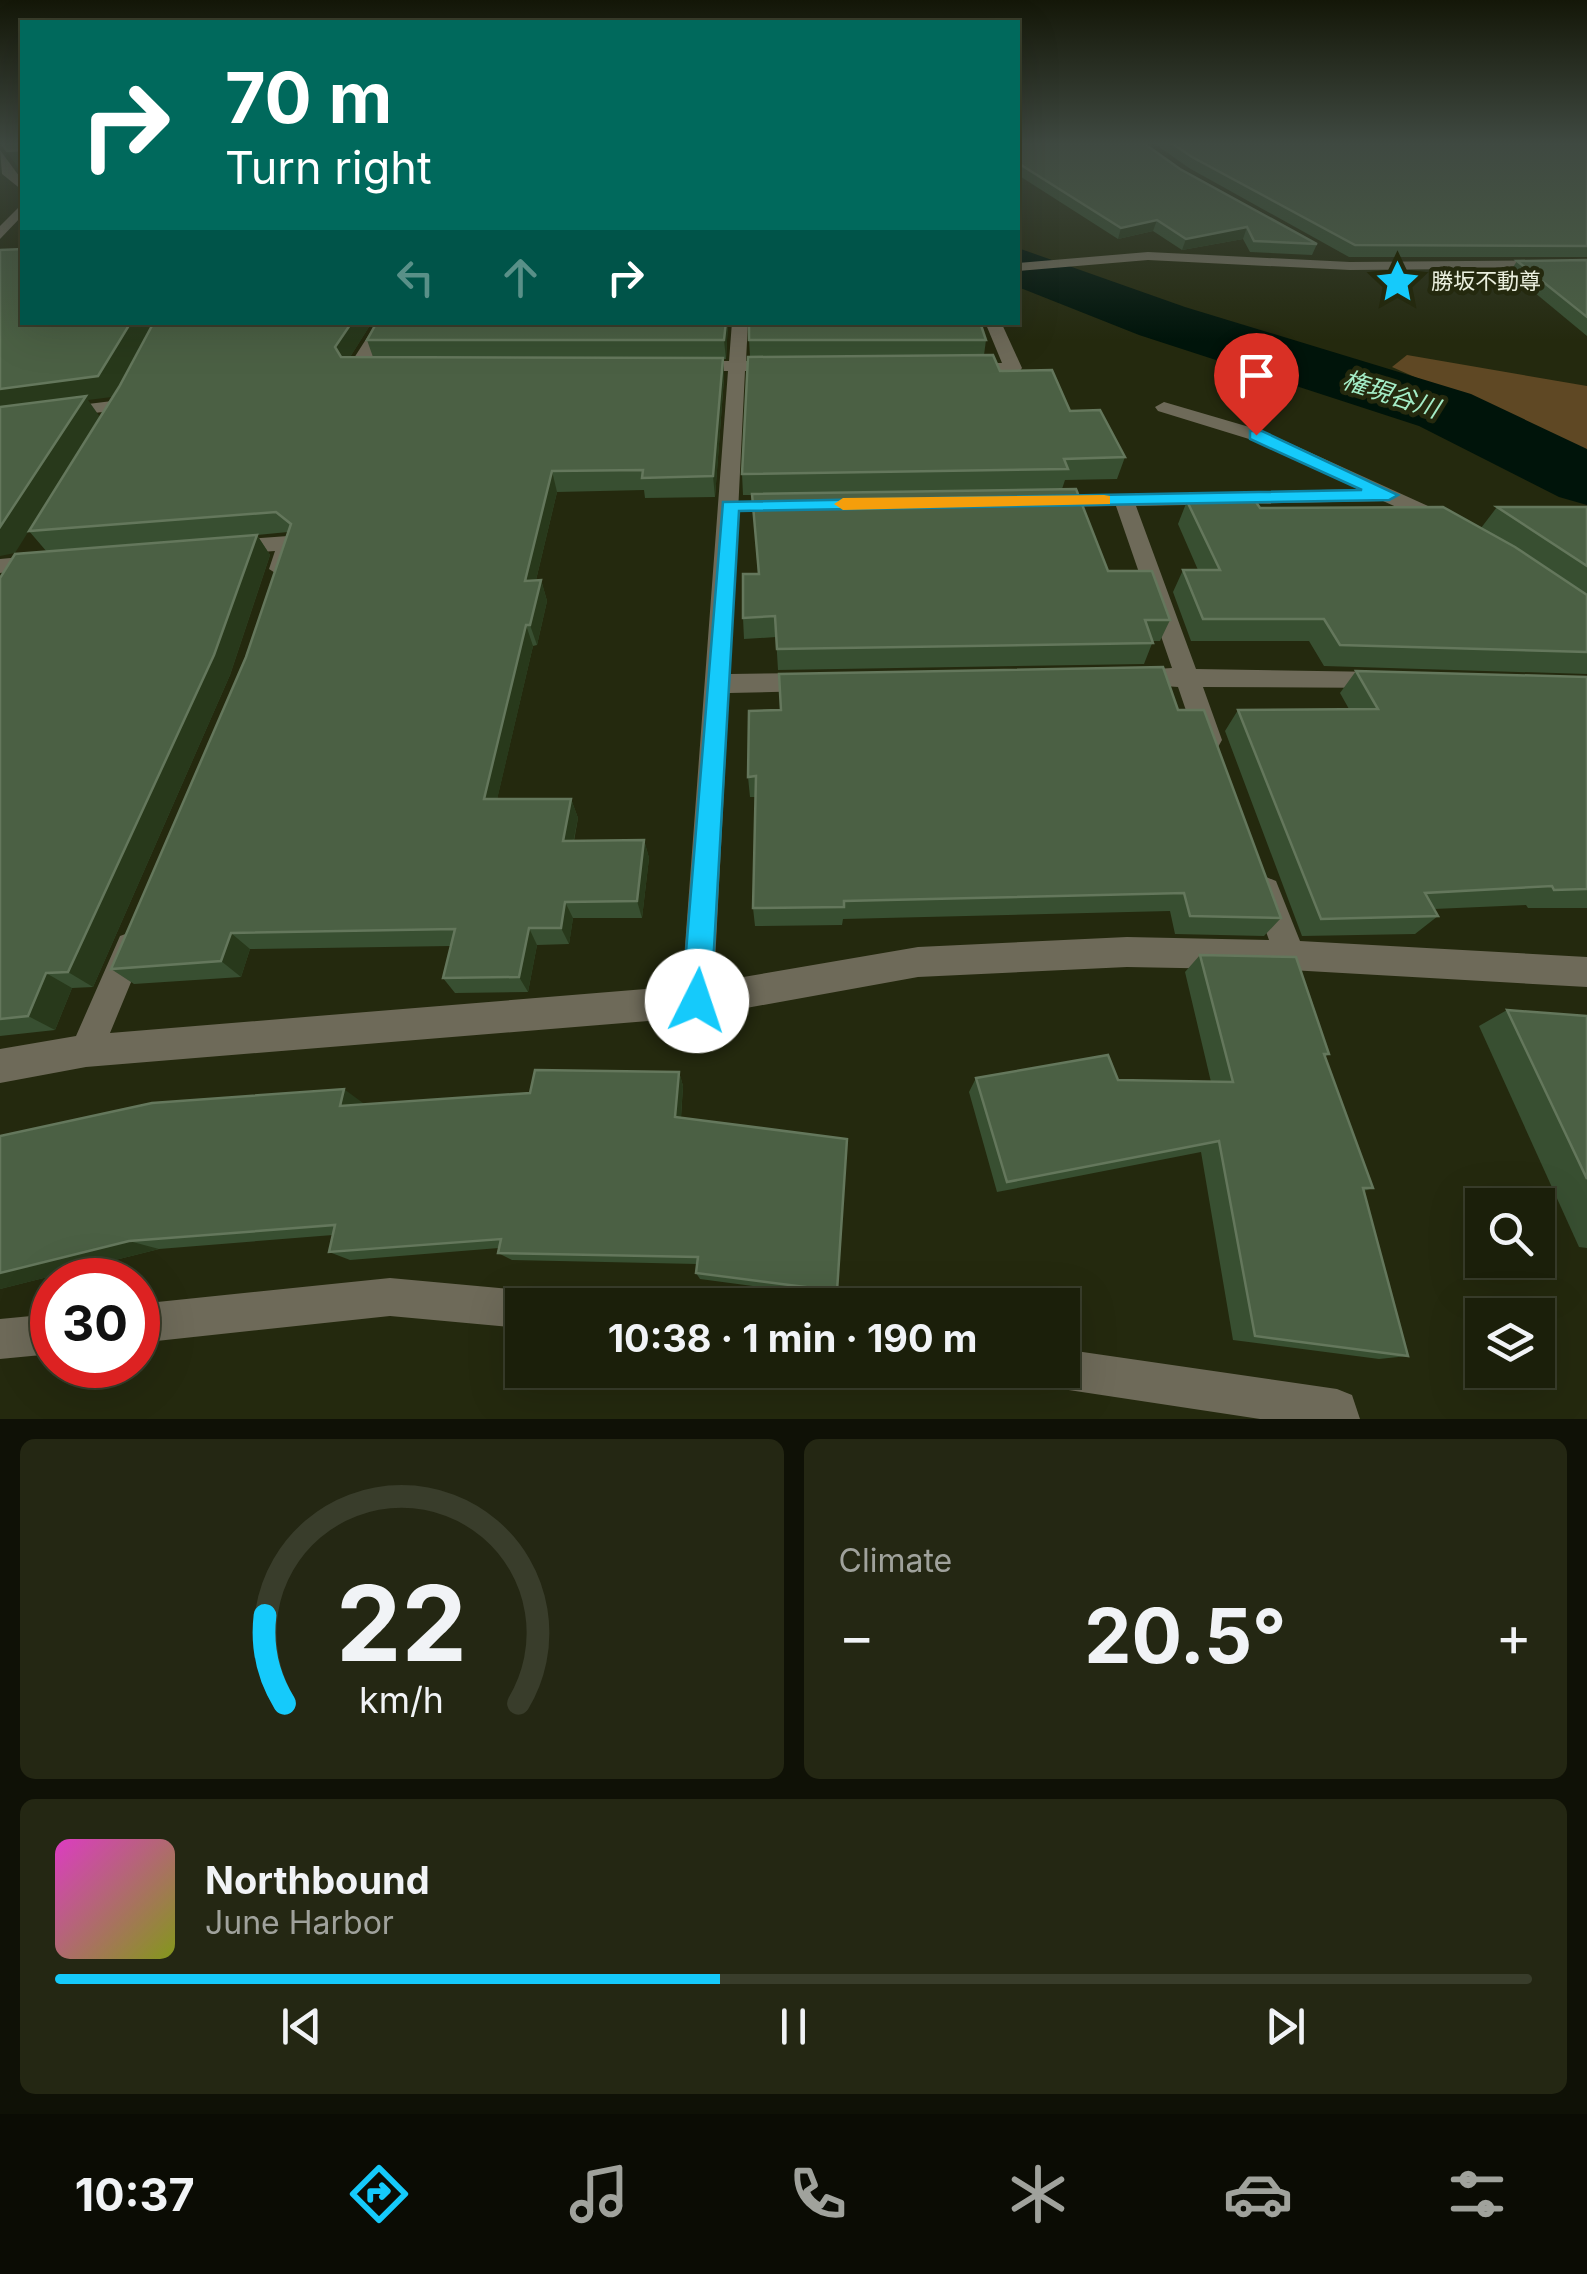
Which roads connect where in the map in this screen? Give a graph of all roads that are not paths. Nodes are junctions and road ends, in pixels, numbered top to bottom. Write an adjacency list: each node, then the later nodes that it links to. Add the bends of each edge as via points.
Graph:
1 (20, 210): 2 (street)
2 (0, 234)
3 (1321, 248): 5 (street)
4 (1587, 264): 5 (street)
5 (1350, 266): 6 (street, via 1148,256)
6 (1020, 267)
7 (383, 325): 14 (street, via 356,369)
8 (740, 325): 10 (street)
9 (994, 325): 13 (street, via 1013,368)
10 (739, 366): 11 (street); 12 (street); 30 (street, via 740,506)
11 (798, 366)
12 (662, 367)
13 (954, 368)
14 (394, 369)
15 (1164, 406): 18 (street, via 1256,435)
16 (0, 420): 17 (street, via 124,396)
17 (102, 434)
18 (1389, 495): 19 (street); 21 (street)
19 (1124, 500): 20 (street); 26 (street)
20 (1025, 502)
21 (1458, 530)
22 (213, 548): 25 (street, via 288,542)
23 (62, 560): 24 (street)
24 (17, 567)
25 (272, 593)
26 (1185, 676): 27 (street); 29 (street); 31 (street)
27 (1107, 677)
28 (834, 682): 30 (street)
29 (1415, 682)
30 (717, 684): 36 (street)
31 (1220, 769)
32 (1255, 862): 34 (street)
33 (139, 926): 37 (street)
34 (1290, 955): 35 (street); 36 (street, via 1127,952 918,962)
35 (1587, 972)
36 (697, 1001): 37 (street)
37 (86, 1052): 38 (street)
38 (0, 1066)
39 (505, 1308): 40 (street, via 390,1298)
40 (160, 1322)
41 (30, 1336): 42 (street)
42 (0, 1339)
43 (1080, 1372): 44 (street, via 1337,1410)
44 (1339, 1419)

